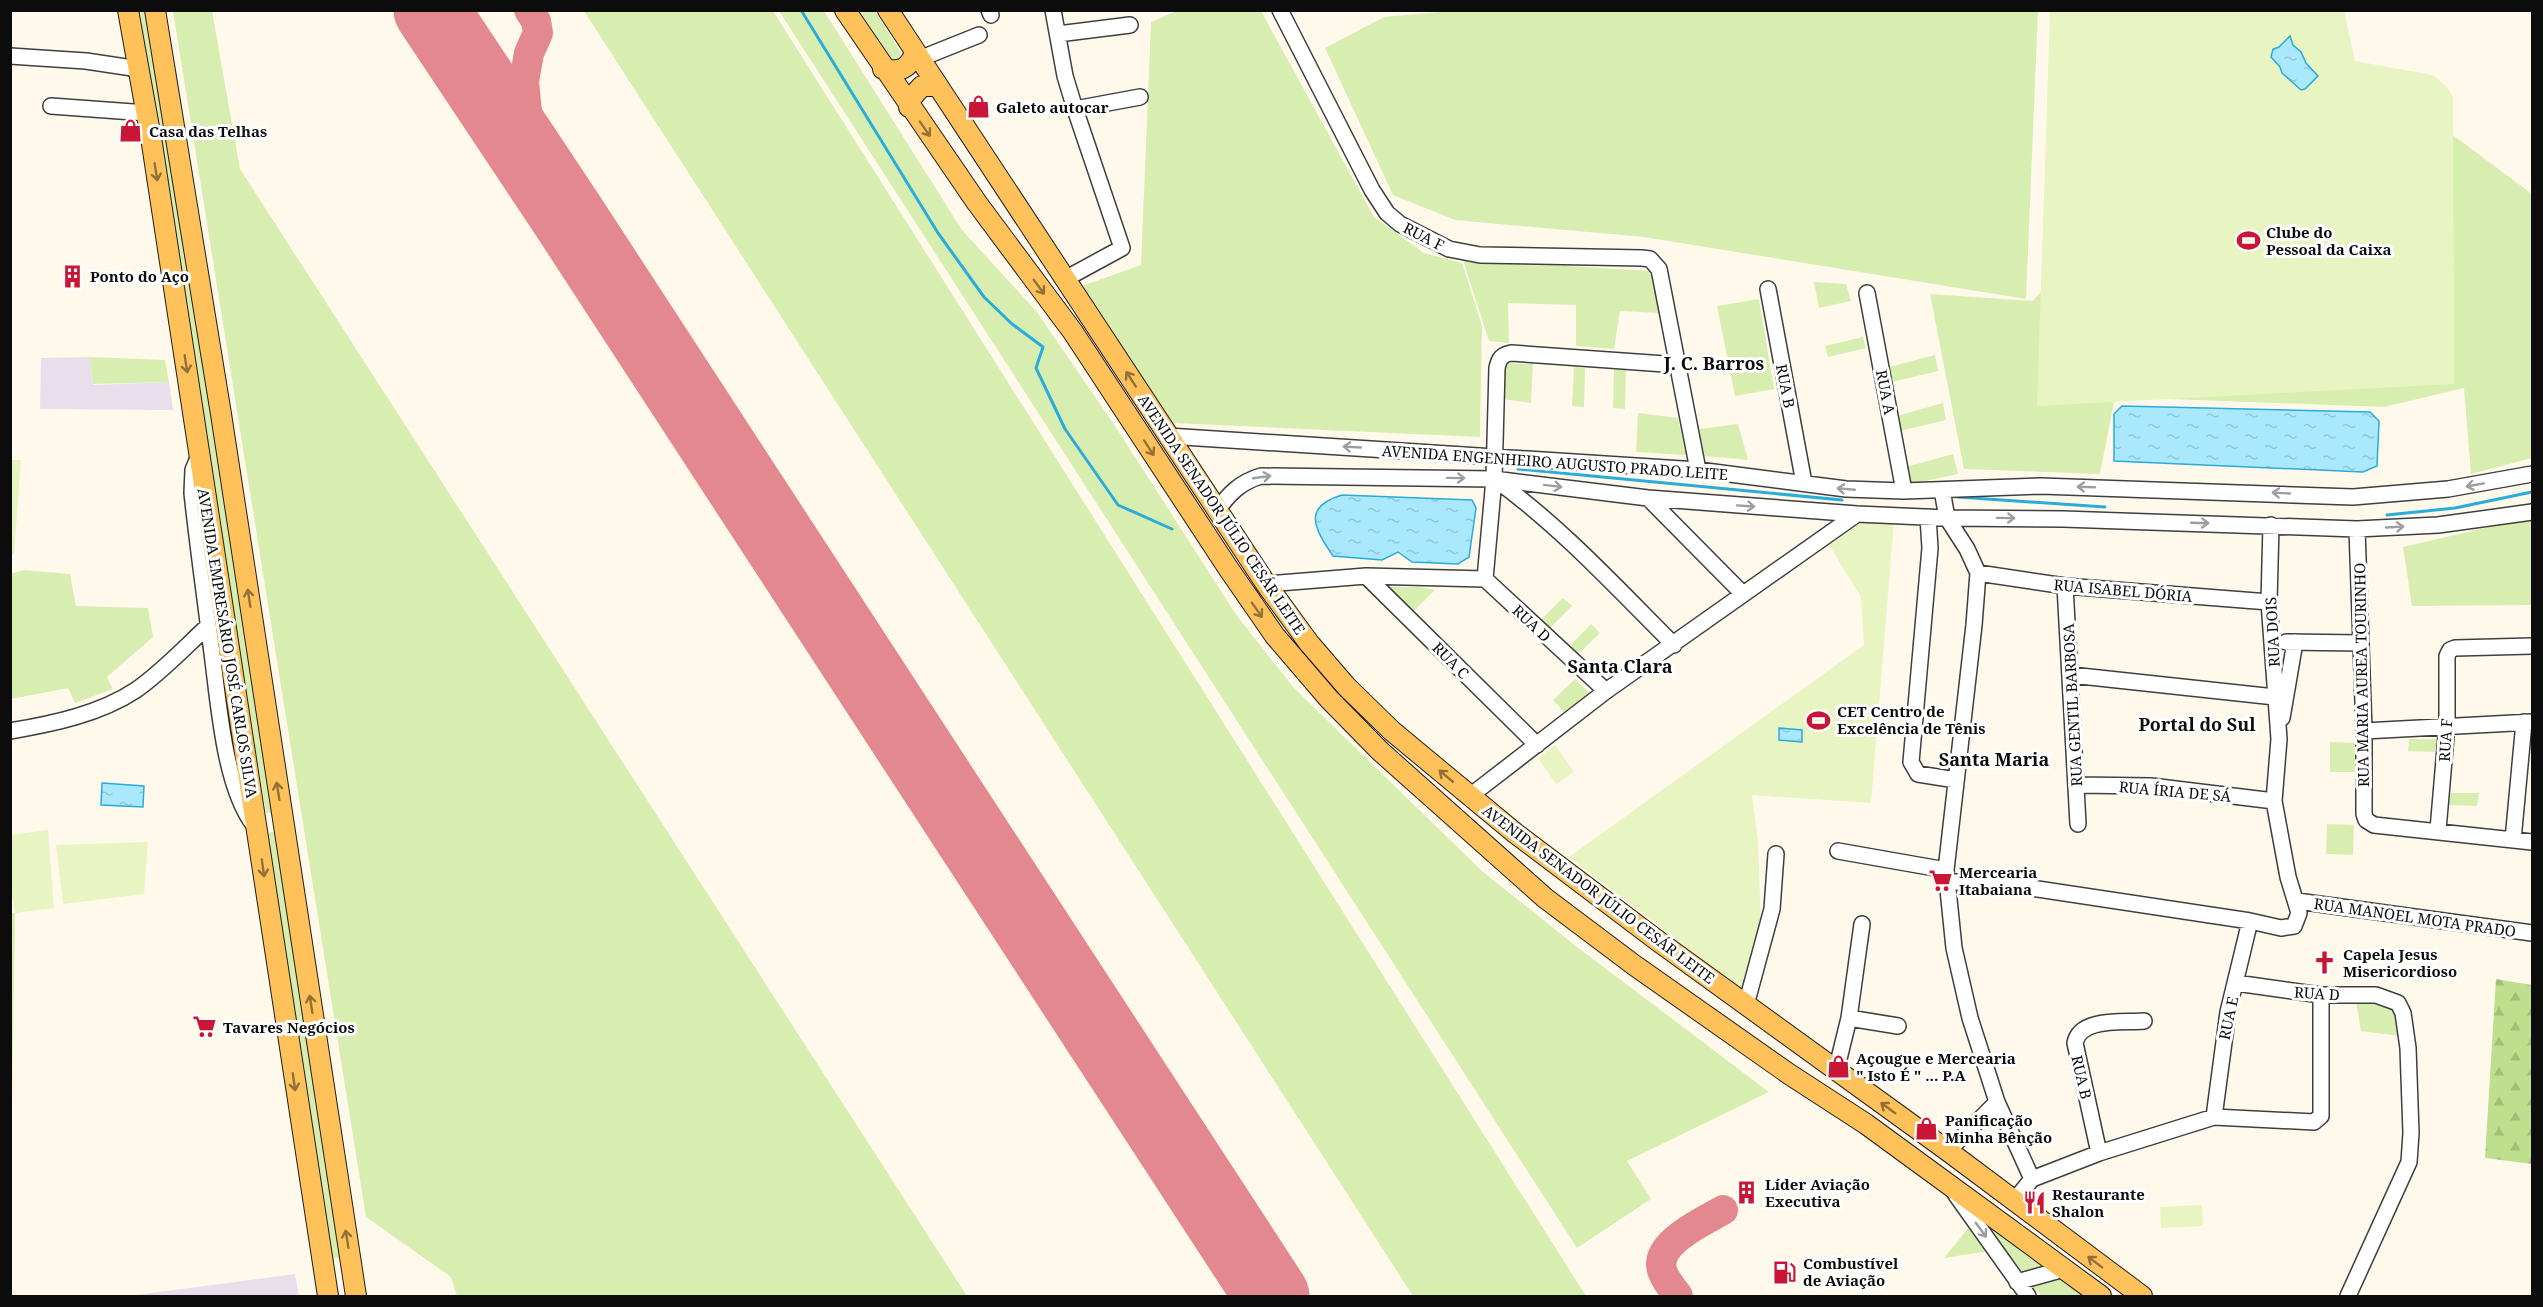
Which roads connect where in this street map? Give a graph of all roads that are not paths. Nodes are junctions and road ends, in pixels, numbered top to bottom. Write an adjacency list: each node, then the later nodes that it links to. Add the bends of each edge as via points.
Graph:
1 (128, 10): 12 (main road, AVENIDA EMPRESÁRIO JOSÉ CARLOS SILVA)
2 (155, 10): 68 (main road, AVENIDA EMPRESÁRIO JOSÉ CARLOS SILVA, one-way to 2)
3 (845, 10): 13 (main road, AVENIDA SENADOR JÚLIO CESÁR LEITE)
4 (888, 10): 11 (main road, AVENIDA SENADOR JÚLIO CESÁR LEITE)
5 (1053, 10): 8 (street)
6 (1280, 10): 23 (street, RUA F, via 1387,213 1449,249 1480,255 1642,258 1656,263)
7 (1131, 25): 8 (street)
8 (1058, 34): 18 (street)
9 (978, 35): 11 (street)
10 (10, 56): 12 (street)
11 (917, 56): 13 (main road, via 907,68); 14 (main road, AVENIDA SENADOR JÚLIO CESÁR LEITE)
12 (139, 69): 19 (main road, AVENIDA EMPRESÁRIO JOSÉ CARLOS SILVA)
13 (883, 69): 17 (main road, AVENIDA SENADOR JÚLIO CESÁR LEITE)
14 (938, 86): 17 (main road, via 922,86); 20 (main road, AVENIDA SENADOR JÚLIO CESÁR LEITE)
15 (1140, 97): 18 (street)
16 (51, 106): 19 (street)
17 (909, 107): 83 (main road, AVENIDA SENADOR JÚLIO CESÁR LEITE, one-way to 83, via 1073,332 1275,636 1380,751 1545,898)
18 (1075, 109): 20 (street, via 1122,248)
19 (147, 113): 25 (main road, AVENIDA EMPRESÁRIO JOSÉ CARLOS SILVA, one-way to 25)
20 (1065, 279): 24 (main road, AVENIDA SENADOR JÚLIO CESÁR LEITE, one-way to 20)
21 (1767, 290): 30 (street, RUA B)
22 (1868, 293): 32 (street, RUA A)
23 (1679, 365): 26 (street, via 1504,355 1497,368); 27 (street)
24 (1168, 436): 26 (street, AVENIDA ENGENHEIRO AUGUSTO PRADO LEITE, one-way to 24); 34 (main road, AVENIDA SENADOR JÚLIO CESÁR LEITE)
25 (199, 455): 48 (street, via 193,470 192,493); 56 (main road, AVENIDA EMPRESÁRIO JOSÉ CARLOS SILVA)
26 (1494, 456): 27 (street, AVENIDA ENGENHEIRO AUGUSTO PRADO LEITE); 29 (street)
27 (1698, 470): 30 (street, AVENIDA ENGENHEIRO AUGUSTO PRADO LEITE)
28 (2532, 474): 31 (street, AVENIDA ENGENHEIRO AUGUSTO PRADO LEITE, one-way to 31, via 2448,489 2353,496 2041,486)
29 (1494, 479): 33 (street, AVENIDA ENGENHEIRO AUGUSTO PRADO LEITE, one-way to 33); 34 (street, AVENIDA ENGENHEIRO AUGUSTO PRADO LEITE, one-way to 29, via 1238,487 1261,476); 43 (street); 52 (street, via 1532,506)
30 (1803, 483): 32 (street, AVENIDA ENGENHEIRO AUGUSTO PRADO LEITE, one-way to 30)
31 (1941, 490): 32 (street, AVENIDA ENGENHEIRO AUGUSTO PRADO LEITE); 38 (street)
32 (1905, 491)
33 (1648, 498): 36 (street, AVENIDA ENGENHEIRO AUGUSTO PRADO LEITE, one-way to 36); 46 (street)
34 (1217, 511): 44 (main road, AVENIDA SENADOR JÚLIO CESÁR LEITE)
35 (2532, 512): 40 (street, AVENIDA ENGENHEIRO AUGUSTO PRADO LEITE, one-way to 35, via 2438,525)
36 (1857, 514): 37 (street, AVENIDA ENGENHEIRO AUGUSTO PRADO LEITE); 46 (street)
37 (1928, 517): 38 (street, AVENIDA ENGENHEIRO AUGUSTO PRADO LEITE); 64 (street, via 1930,549 1911,762 1918,774)
38 (1947, 518): 39 (street, AVENIDA ENGENHEIRO AUGUSTO PRADO LEITE, one-way to 39); 41 (street)
39 (2271, 525): 40 (street, AVENIDA ENGENHEIRO AUGUSTO PRADO LEITE); 47 (street, RUA DOIS)
40 (2357, 529): 51 (street, RUA MARIA AUREA TOURINHO)
41 (1978, 573): 45 (street, RUA ISABEL DÓRIA); 64 (street)
42 (1366, 576): 43 (street); 44 (street); 63 (street, RUA C)
43 (1485, 579): 55 (street, RUA D)
44 (1266, 584): 66 (main road, AVENIDA SENADOR JÚLIO CESÁR LEITE, one-way to 44, via 1392,731 1346,686)
45 (2065, 586): 47 (street, RUA ISABEL DÓRIA); 54 (street, RUA GENTIL BARBOSA)
46 (1743, 594): 52 (street)
47 (2269, 602): 49 (street, RUA DOIS)
48 (208, 626): 56 (street); 60 (street, via 137,690 114,703 51,724)
49 (2272, 642): 50 (street); 57 (street, RUA DOIS)
50 (2295, 642): 51 (street); 62 (street, RUA DOIS)
51 (2361, 643): 61 (street, RUA MARIA AUREA TOURINHO)
52 (1674, 645): 55 (street)
53 (2532, 646): 59 (street, RUA F, via 2450,650)
54 (2071, 675): 57 (street); 65 (street, RUA GENTIL BARBOSA)
55 (1606, 691): 63 (street)
56 (227, 693): 70 (main road, AVENIDA EMPRESÁRIO JOSÉ CARLOS SILVA)
57 (2275, 697): 62 (street, RUA DOIS)
58 (2528, 722): 59 (street); 72 (street)
59 (2447, 725): 61 (street); 71 (street, RUA F)
60 (10, 731)
61 (2364, 731): 71 (street, RUA MARIA AUREA TOURINHO, via 2366,820 2374,825)
62 (2279, 739): 67 (street, RUA DOIS)
63 (1537, 745): 66 (street)
64 (1956, 780): 76 (street)
65 (2076, 785): 67 (street, RUA ÍRIA DE SÁ, via 2151,786); 69 (street, RUA GENTIL BARBOSA)
66 (1470, 796): 81 (main road, AVENIDA SENADOR JÚLIO CESÁR LEITE)
67 (2274, 801): 77 (street, RUA DOIS, via 2288,877)
68 (282, 822): 70 (main road); 100 (main road, AVENIDA EMPRESÁRIO JOSÉ CARLOS SILVA, one-way to 68)
69 (2078, 824)
70 (256, 826): 101 (main road, AVENIDA EMPRESÁRIO JOSÉ CARLOS SILVA, one-way to 101)
71 (2438, 830): 72 (street)
72 (2514, 840): 73 (street)
73 (2532, 842)
74 (1838, 851): 76 (street)
75 (1776, 854): 87 (street, via 1772,909)
76 (1946, 876): 78 (street); 92 (street, via 1954,948 1970,1018)
77 (2297, 901): 78 (street, RUA DOIS, via 2299,913 2294,926 2281,928); 80 (street, RUA MANOEL MOTA PRADO)
78 (2250, 921): 84 (street, RUA E)
79 (1862, 924): 88 (street)
80 (2532, 933)
81 (1658, 941): 82 (main road, AVENIDA SENADOR JÚLIO CESÁR LEITE); 83 (main road, via 1652,957)
82 (1691, 964): 85 (main road, via 1673,971); 87 (main road, AVENIDA SENADOR JÚLIO CESÁR LEITE)
83 (1634, 965): 85 (main road, AVENIDA SENADOR JÚLIO CESÁR LEITE)
84 (2236, 983): 86 (street, RUA D); 93 (street, RUA E, via 2220,1054)
85 (1667, 987): 97 (main road, AVENIDA SENADOR JÚLIO CESÁR LEITE)
86 (2321, 995): 93 (street, via 2318,1120); 108 (street, RUA D, via 2376,995 2398,1003 2416,1077 2409,1162)
87 (1746, 1005): 91 (main road, AVENIDA SENADOR JÚLIO CESÁR LEITE)
88 (1849, 1018): 90 (street); 91 (street)
89 (2144, 1021): 95 (street, RUA B, via 2094,1025 2076,1036)
90 (1898, 1026)
91 (1836, 1071): 94 (main road, AVENIDA SENADOR JÚLIO CESÁR LEITE, one-way to 91)
92 (1997, 1102): 94 (street); 96 (street)
93 (2214, 1117): 95 (street)
94 (1948, 1150): 98 (main road, AVENIDA SENADOR JÚLIO CESÁR LEITE)
95 (2099, 1153): 96 (street)
96 (2032, 1179): 98 (street)
97 (1947, 1183): 99 (main road, AVENIDA SENADOR JÚLIO CESÁR LEITE); 102 (street, one-way to 102)
98 (2014, 1201): 107 (main road, AVENIDA SENADOR JÚLIO CESÁR LEITE, one-way to 98)
99 (2064, 1269): 102 (street); 106 (main road, AVENIDA SENADOR JÚLIO CESÁR LEITE)
100 (352, 1273): 101 (main road, via 339,1270); 104 (main road, AVENIDA EMPRESÁRIO JOSÉ CARLOS SILVA)
101 (324, 1276): 103 (main road, AVENIDA EMPRESÁRIO JOSÉ CARLOS SILVA)
102 (2017, 1282): 105 (street)
103 (328, 1296)
104 (356, 1296)
105 (2028, 1296)
106 (2101, 1296)
107 (2142, 1296)
108 (2348, 1296)

